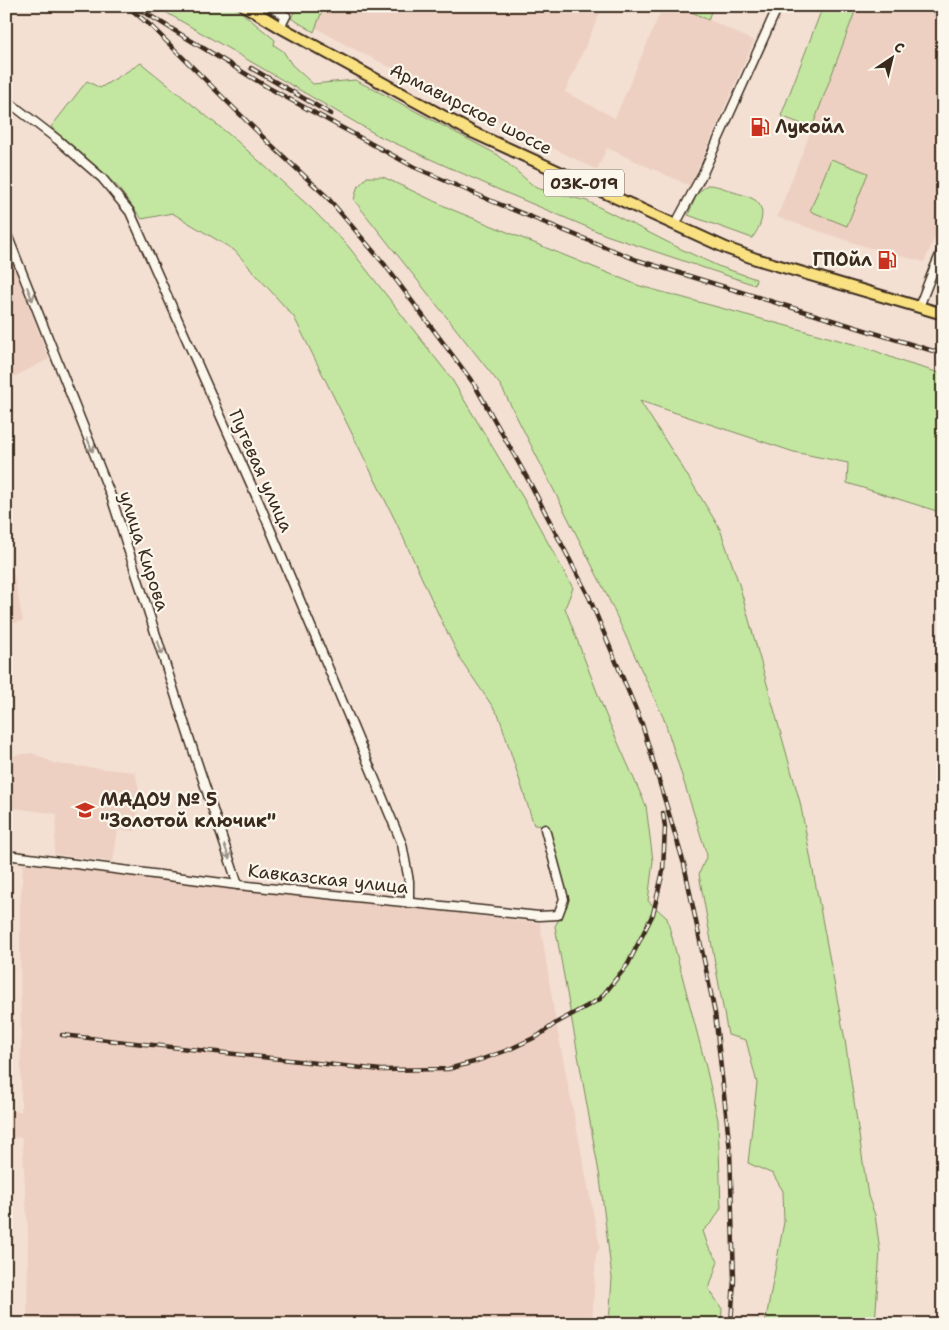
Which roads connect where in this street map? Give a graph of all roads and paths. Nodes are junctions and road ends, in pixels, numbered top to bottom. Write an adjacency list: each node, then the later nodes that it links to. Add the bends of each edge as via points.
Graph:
1 (245, 6): 4 (main road, Армавирское шоссе / 03К-019)
2 (268, 6): 4 (street, via 286,16)
3 (778, 6): 6 (street, via 703,173)
4 (280, 27): 6 (main road, Армавирское шоссе / 03К-019, via 472,132)
5 (6, 100): 14 (street, Путевая улица, via 102,178 130,212 261,507 402,844 409,881)
6 (675, 225): 9 (main road, Армавирское шоссе / 03К-019, via 756,259)
7 (6, 232): 13 (street, улица Кирова, one-way to 13, via 111,496)
8 (943, 248): 9 (street)
9 (919, 307): 10 (main road, Армавирское шоссе / 03К-019)
10 (943, 314)
11 (545, 829): 14 (street, Кавказская улица, via 564,899 558,915)
12 (6, 855): 13 (street, Кавказская улица)
13 (238, 885): 14 (street, Кавказская улица)
14 (409, 903)

